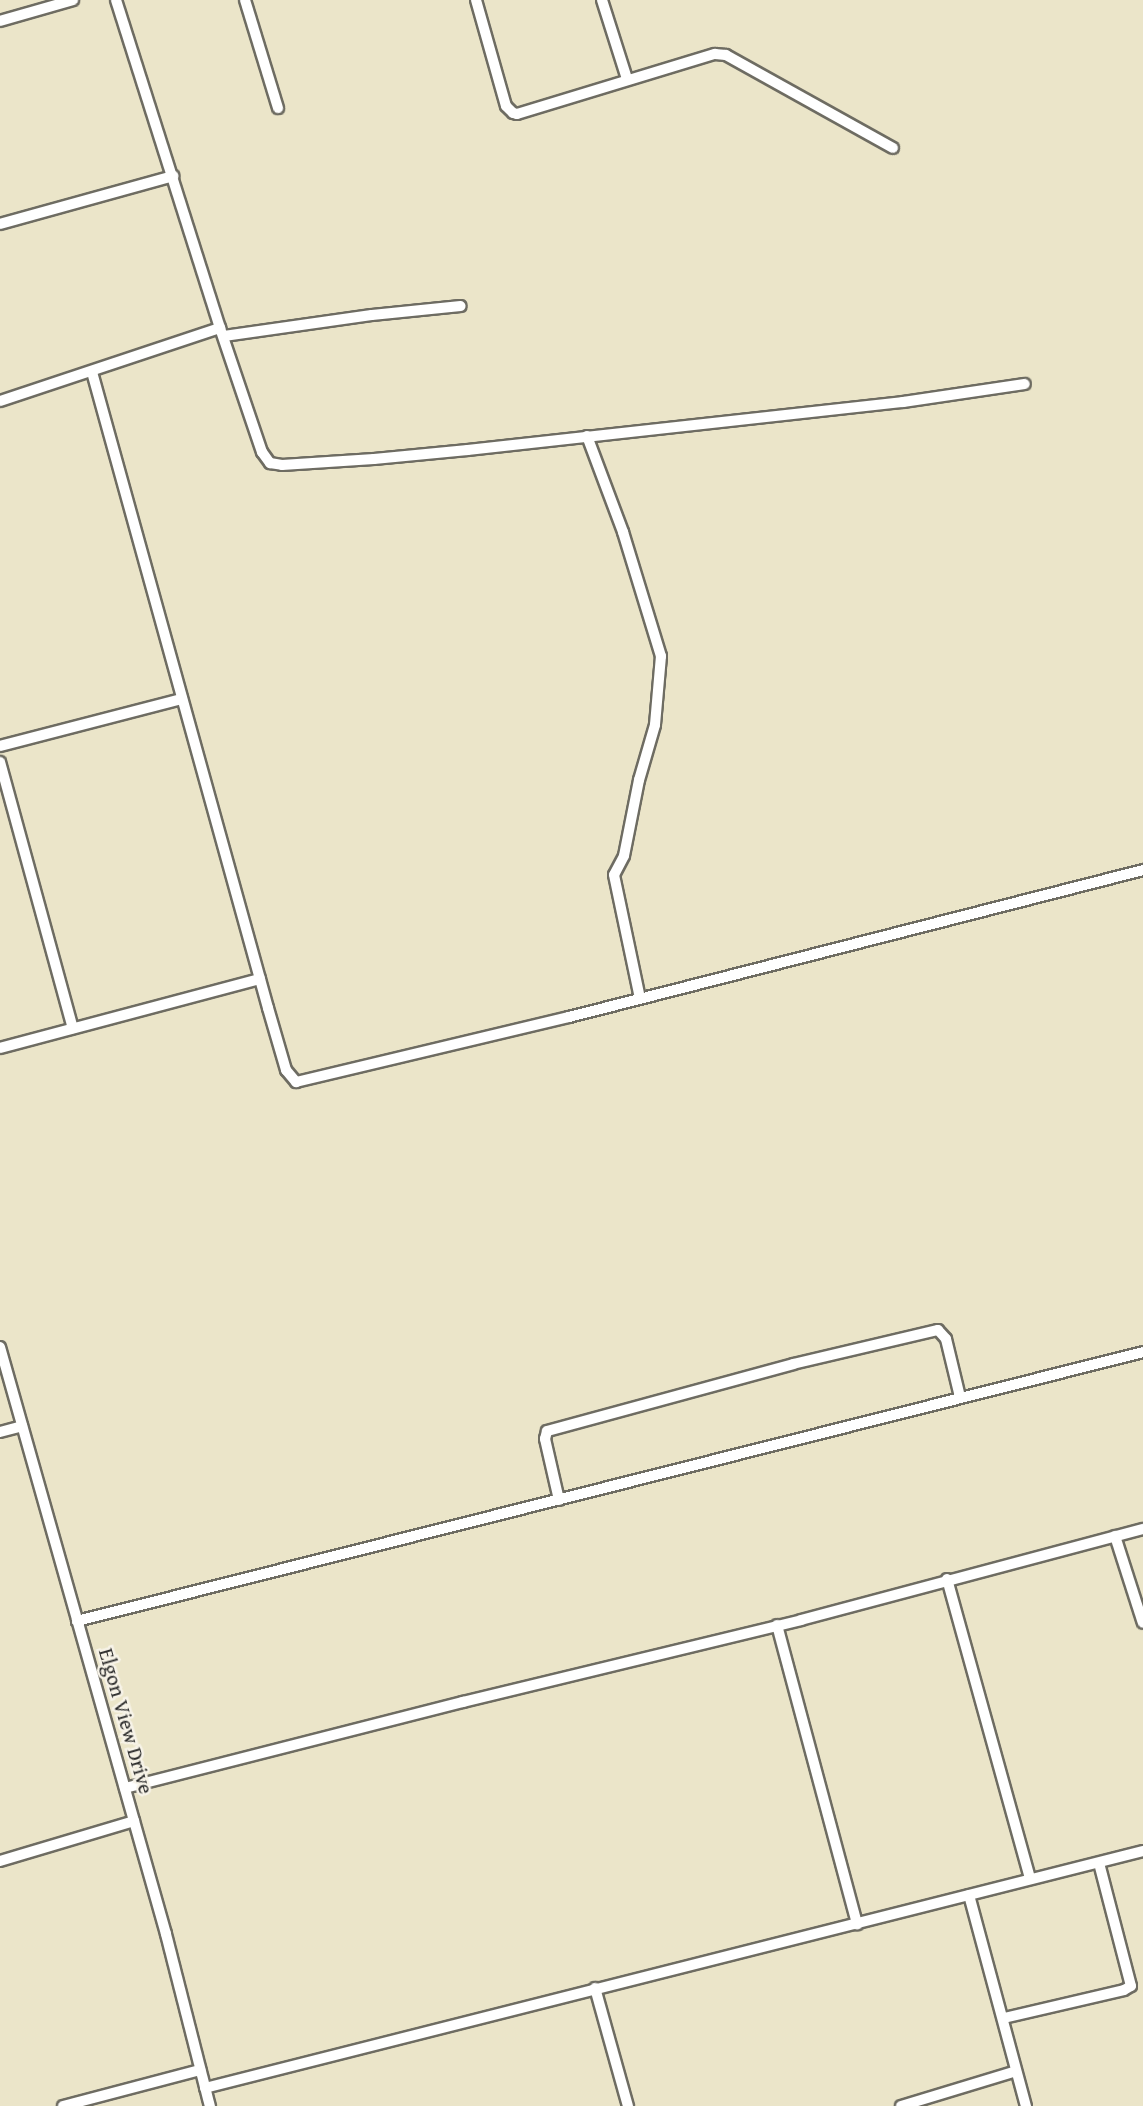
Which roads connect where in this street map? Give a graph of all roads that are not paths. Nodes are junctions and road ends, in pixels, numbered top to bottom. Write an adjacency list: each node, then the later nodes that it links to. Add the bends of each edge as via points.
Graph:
1 (73, 0): 6 (street)
2 (116, 0): 10 (street)
3 (245, 0): 8 (street)
4 (476, 0): 7 (street, via 506,106 513,113)
5 (602, 0): 7 (street)
6 (0, 21)
7 (627, 79): 9 (street, via 699,57 726,55)
8 (278, 108)
9 (893, 148)
10 (173, 176): 11 (street); 13 (street)
11 (0, 224)
12 (461, 306): 13 (street)
13 (222, 332): 14 (street); 17 (street, via 262,452 270,463 374,459)
14 (92, 372): 16 (street); 18 (street)
15 (1025, 384): 17 (street)
16 (0, 401)
17 (587, 436): 23 (street, via 623,532 661,656 655,726 624,856 614,875)
18 (182, 699): 19 (street); 22 (street)
19 (0, 746)
20 (0, 762): 24 (street)
21 (1143, 870): 23 (street)
22 (260, 979): 23 (street, via 286,1070 296,1082); 24 (street)
23 (640, 998)
24 (73, 1028): 25 (street)
25 (0, 1048)
26 (0, 1347): 29 (street, Elgon View Drive)
27 (1143, 1352): 28 (street)
28 (960, 1397): 31 (street); 31 (street, via 946,1339 938,1331 793,1364 547,1430)
29 (22, 1426): 30 (street); 35 (street, Elgon View Drive)
30 (0, 1432)
31 (559, 1500): 35 (street)
32 (1143, 1529): 33 (street)
33 (1115, 1536): 34 (street); 36 (street)
34 (947, 1580): 37 (street); 43 (street)
35 (77, 1621): 38 (street, Elgon View Drive)
36 (1143, 1623)
37 (777, 1625): 38 (street); 45 (street)
38 (125, 1788): 39 (street, Elgon View Drive)
39 (134, 1821): 41 (street); 48 (street, Elgon View Drive)
40 (1143, 1851): 42 (street)
41 (0, 1861)
42 (1099, 1863): 43 (street); 47 (street, via 1131,1986)
43 (1030, 1880): 44 (street)
44 (969, 1895): 45 (street); 47 (street)
45 (857, 1924): 46 (street)
46 (595, 1988): 50 (street); 53 (street)
47 (1004, 2018): 49 (street)
48 (200, 2070): 50 (street, Elgon View Drive); 51 (street)
49 (1016, 2071): 54 (street); 55 (street)
50 (205, 2088): 52 (street, Elgon View Drive)
51 (63, 2106)
52 (209, 2106)
53 (628, 2106)
54 (901, 2106)
55 (1026, 2106)

